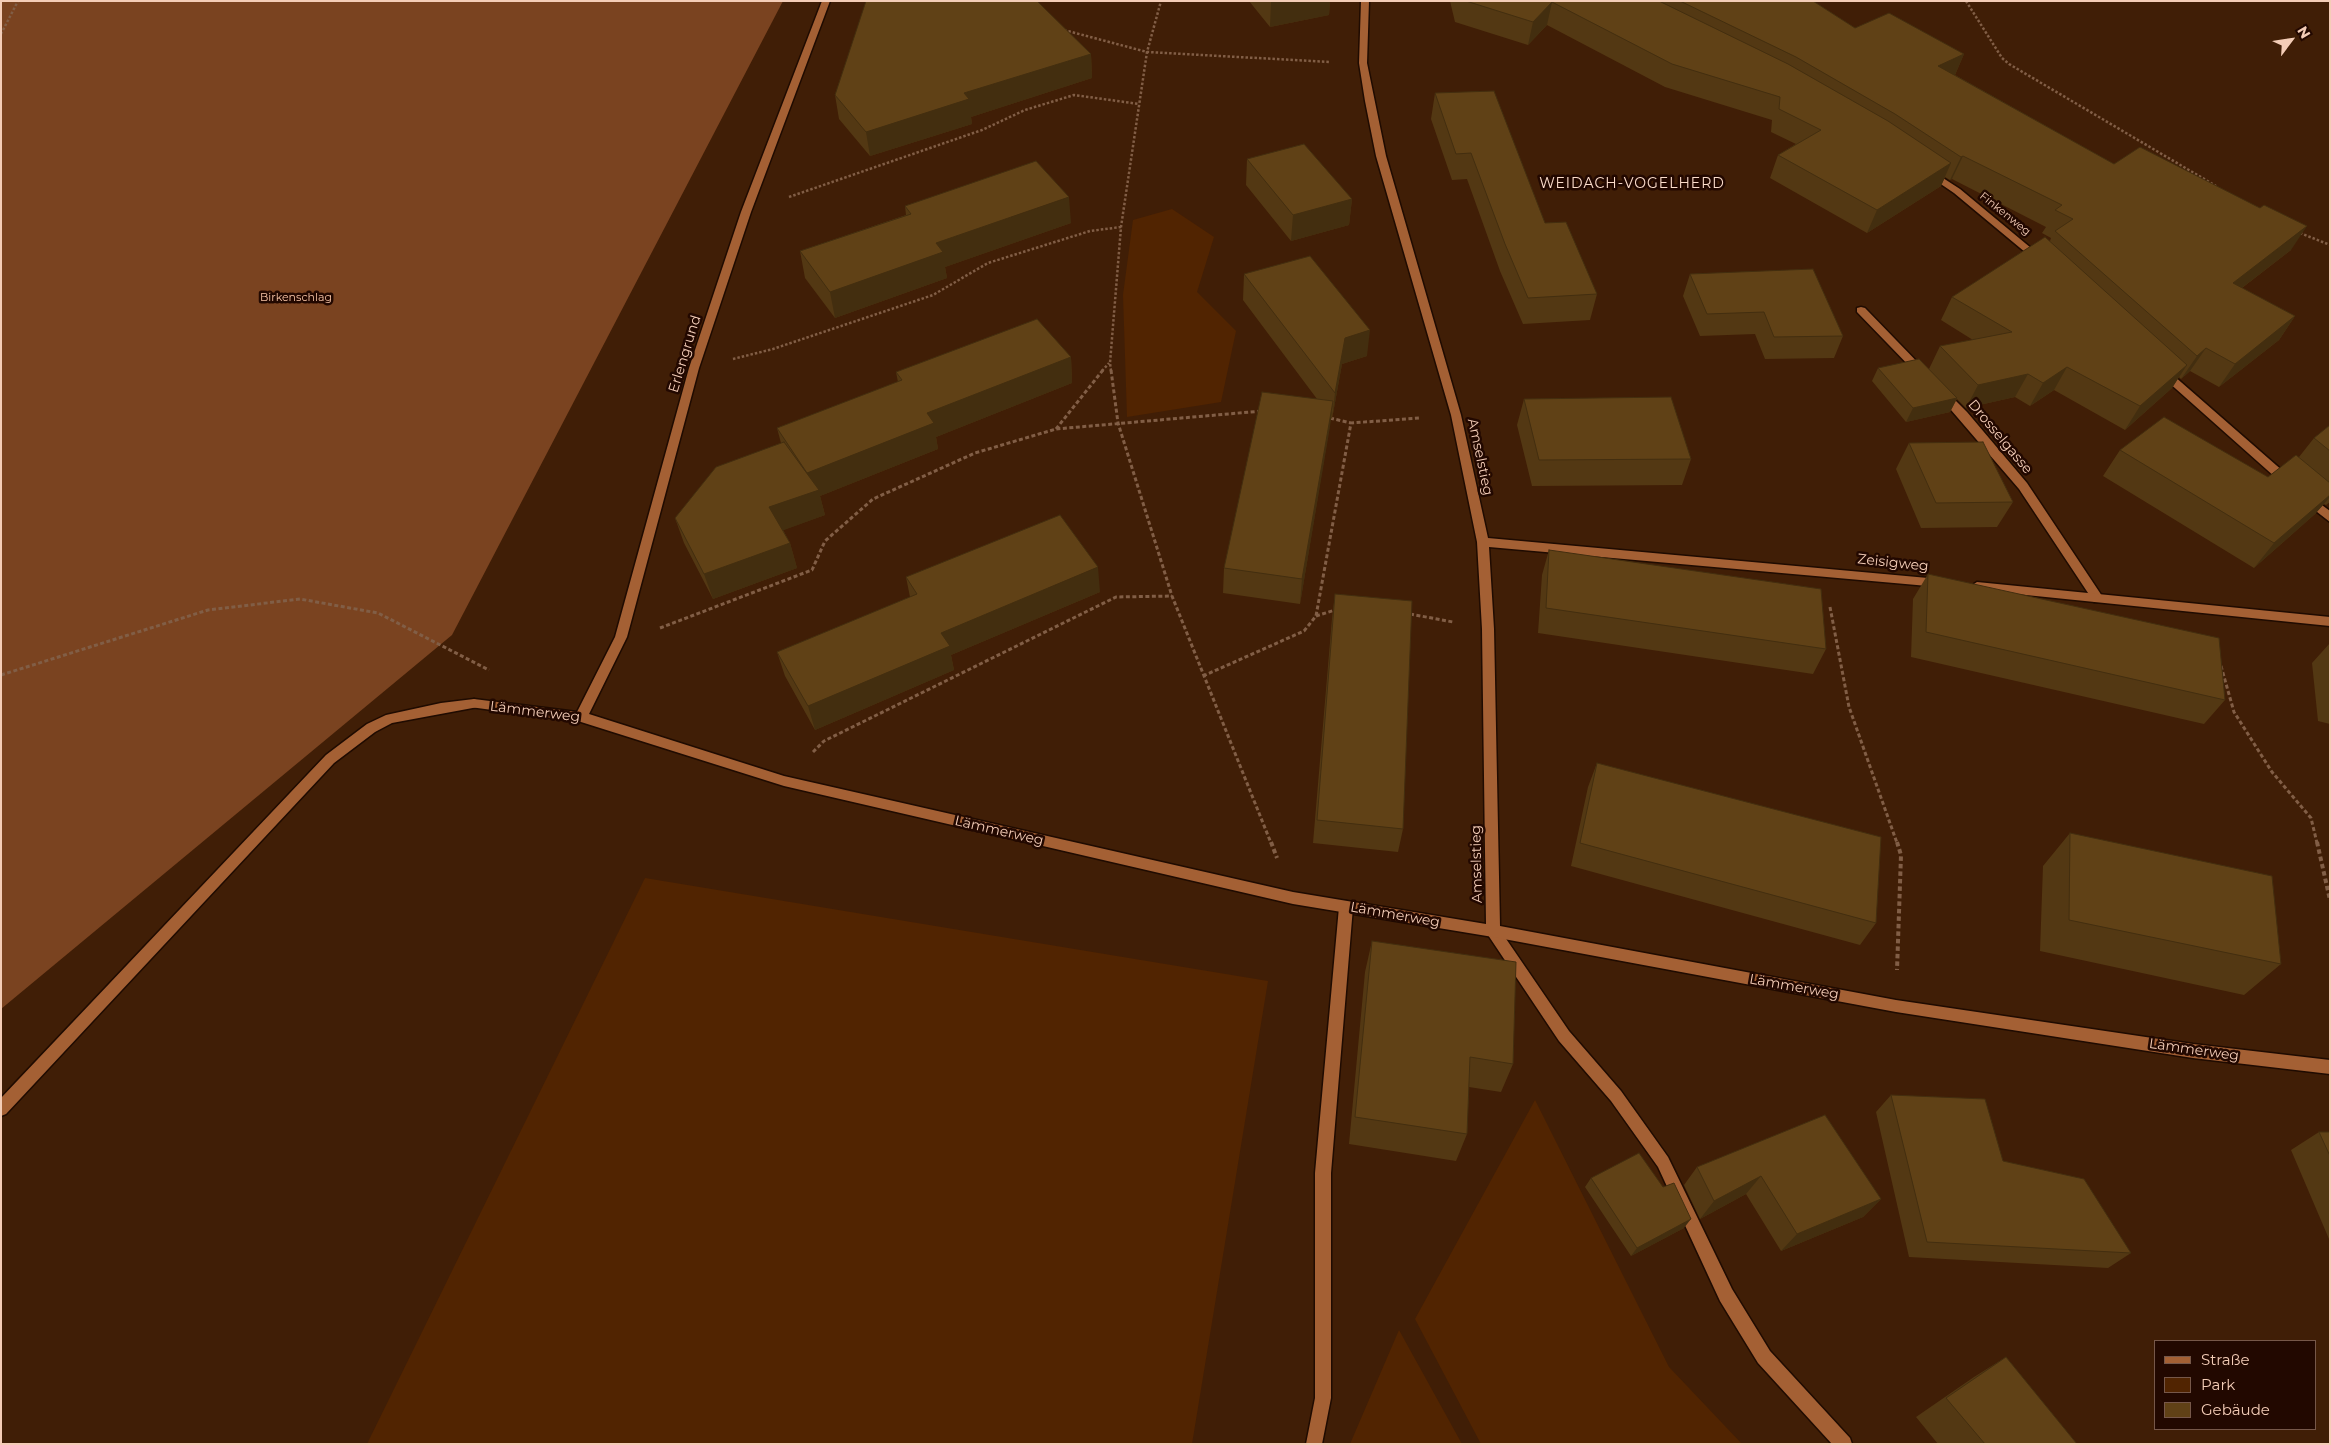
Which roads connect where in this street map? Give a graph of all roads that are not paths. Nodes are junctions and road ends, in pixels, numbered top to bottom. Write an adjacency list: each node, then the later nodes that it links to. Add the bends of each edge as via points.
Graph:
1 (826, 1): 11 (street, Erlengrund, via 746,212 694,368 621,637)
2 (1364, 1): 8 (street, Amselstieg, via 1363,63 1368,102 1456,415)
3 (1924, 169): 4 (street, Finkenweg, via 1957,190)
4 (2050, 269)
5 (1861, 310): 9 (street, Drosselgasse, via 1963,415 2023,486)
6 (2153, 363): 7 (street)
7 (2330, 518)
8 (1483, 542): 9 (street, Zeisigweg); 13 (street, Amselstieg, via 1488,629)
9 (2098, 598): 10 (street, Zeisigweg)
10 (2330, 622)
11 (581, 717): 12 (street, Lämmerweg, via 784,781 1293,898); 15 (street, Lämmerweg, via 474,704 390,719 371,728 330,759)
12 (1346, 907): 13 (street, Lämmerweg); 16 (street, via 1322,1173 1323,1398)
13 (1493, 931): 14 (street, Lämmerweg, via 1896,1006 2193,1051); 17 (street, via 1564,1036 1616,1096 1663,1162 1726,1295 1764,1358)
14 (2330, 1067)
15 (1, 1109)
16 (1314, 1444)
17 (1844, 1444)

